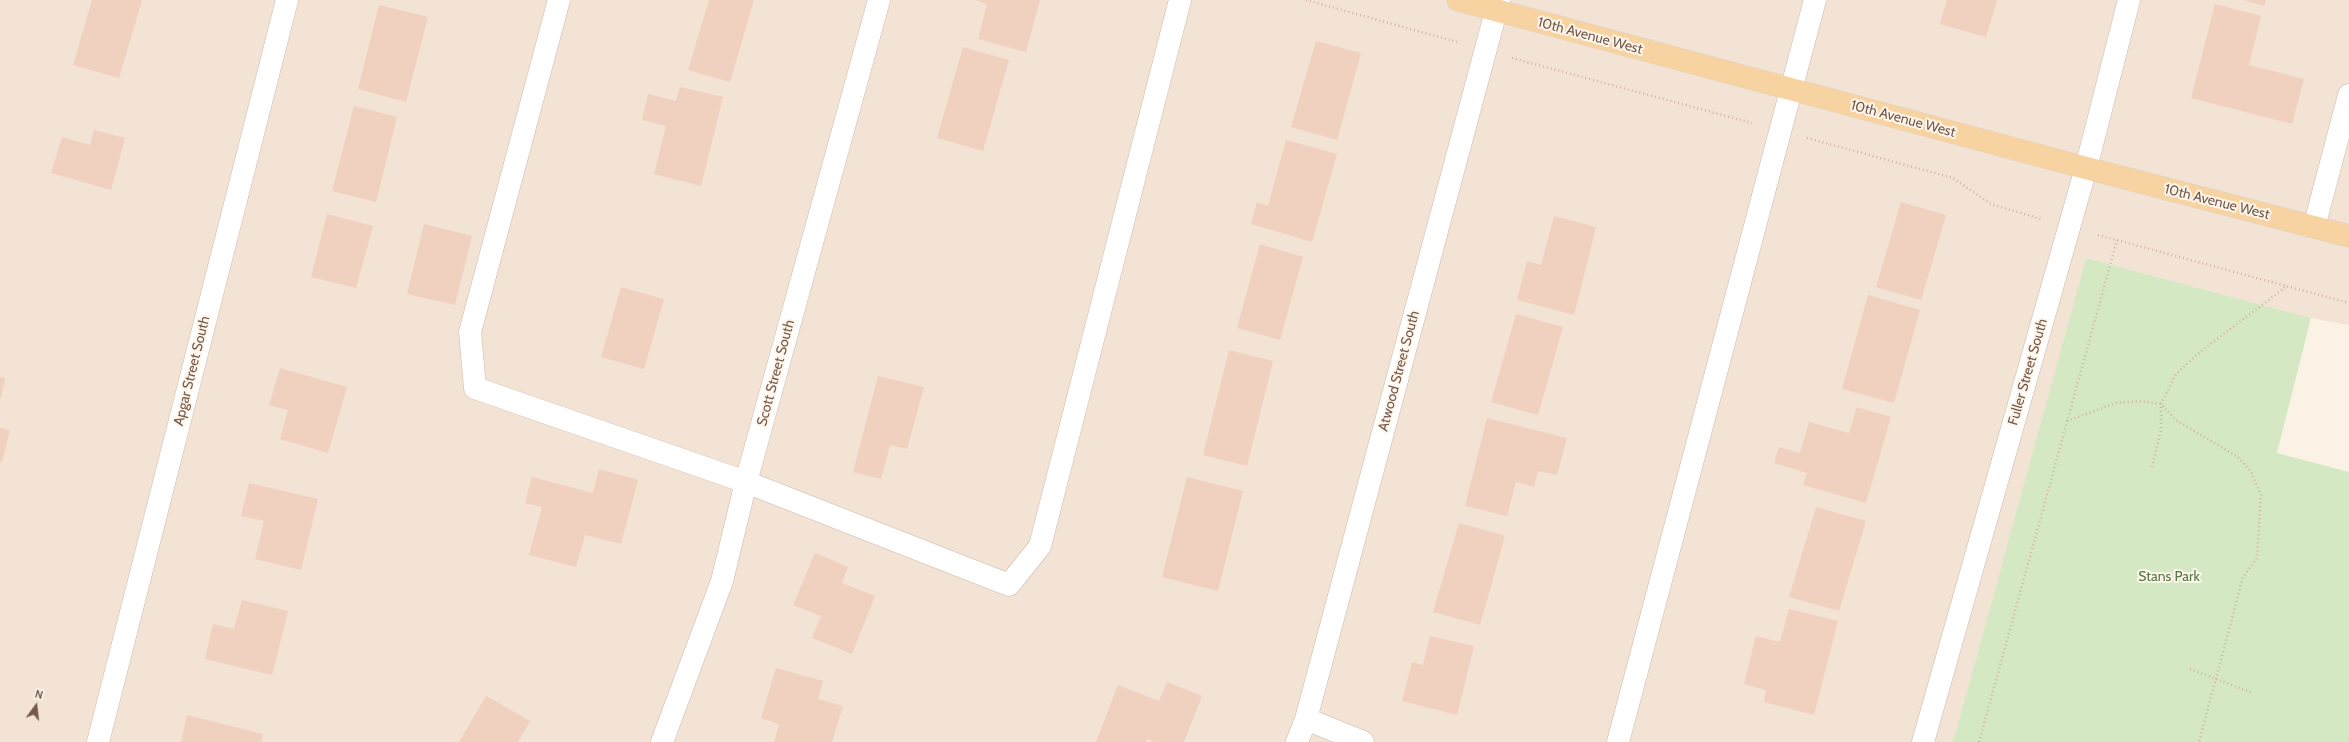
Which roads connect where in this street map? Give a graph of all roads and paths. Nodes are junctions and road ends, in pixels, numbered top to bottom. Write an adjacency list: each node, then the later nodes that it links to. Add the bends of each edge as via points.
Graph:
1 (287, 0): 29 (street, Apgar Street South)
2 (559, 0): 24 (street, via 470,332 475,388)
3 (879, 0): 24 (street, Scott Street South)
4 (1180, 0): 24 (street, via 1040,546 1009,585)
5 (1306, 0): 10 (path)
6 (1458, 0): 9 (main road, 10th Avenue West)
7 (1815, 0): 11 (street)
8 (2129, 0): 14 (street, Fuller Street South)
9 (1497, 5): 10 (street, Atwood Street South); 11 (main road, 10th Avenue West)
10 (1485, 50): 13 (path); 28 (street, Atwood Street South)
11 (1792, 90): 13 (street); 14 (main road, 10th Avenue West)
12 (2349, 95): 16 (street)
13 (1781, 131): 15 (path, via 1953,178 1991,204); 33 (street)
14 (2086, 168): 15 (street, Fuller Street South); 16 (main road, 10th Avenue West)
15 (2070, 227): 18 (path); 34 (street, Fuller Street South)
16 (2314, 227): 17 (main road, 10th Avenue West)
17 (2349, 236)
18 (2117, 240): 19 (path); 22 (path)
19 (2287, 286): 20 (path); 21 (path, via 2200,352 2176,374)
20 (2349, 303)
21 (2161, 404): 22 (path, via 2140,401 2116,403); 23 (path, via 2162,430); 26 (path, via 2176,420 2238,457 2251,472 2262,495 2257,558 2243,577)
22 (2067, 421): 35 (path)
23 (2152, 467)
24 (746, 482): 30 (street, Scott Street South, via 722,581)
25 (2190, 669): 26 (path)
26 (2216, 679): 27 (path); 36 (path)
27 (2252, 693)
28 (1306, 719): 31 (street, Atwood Street South); 32 (street)
29 (98, 742)
30 (662, 742)
31 (1297, 742)
32 (1363, 742)
33 (1618, 742)
34 (1923, 742)
35 (1980, 742)
36 (2199, 742)

